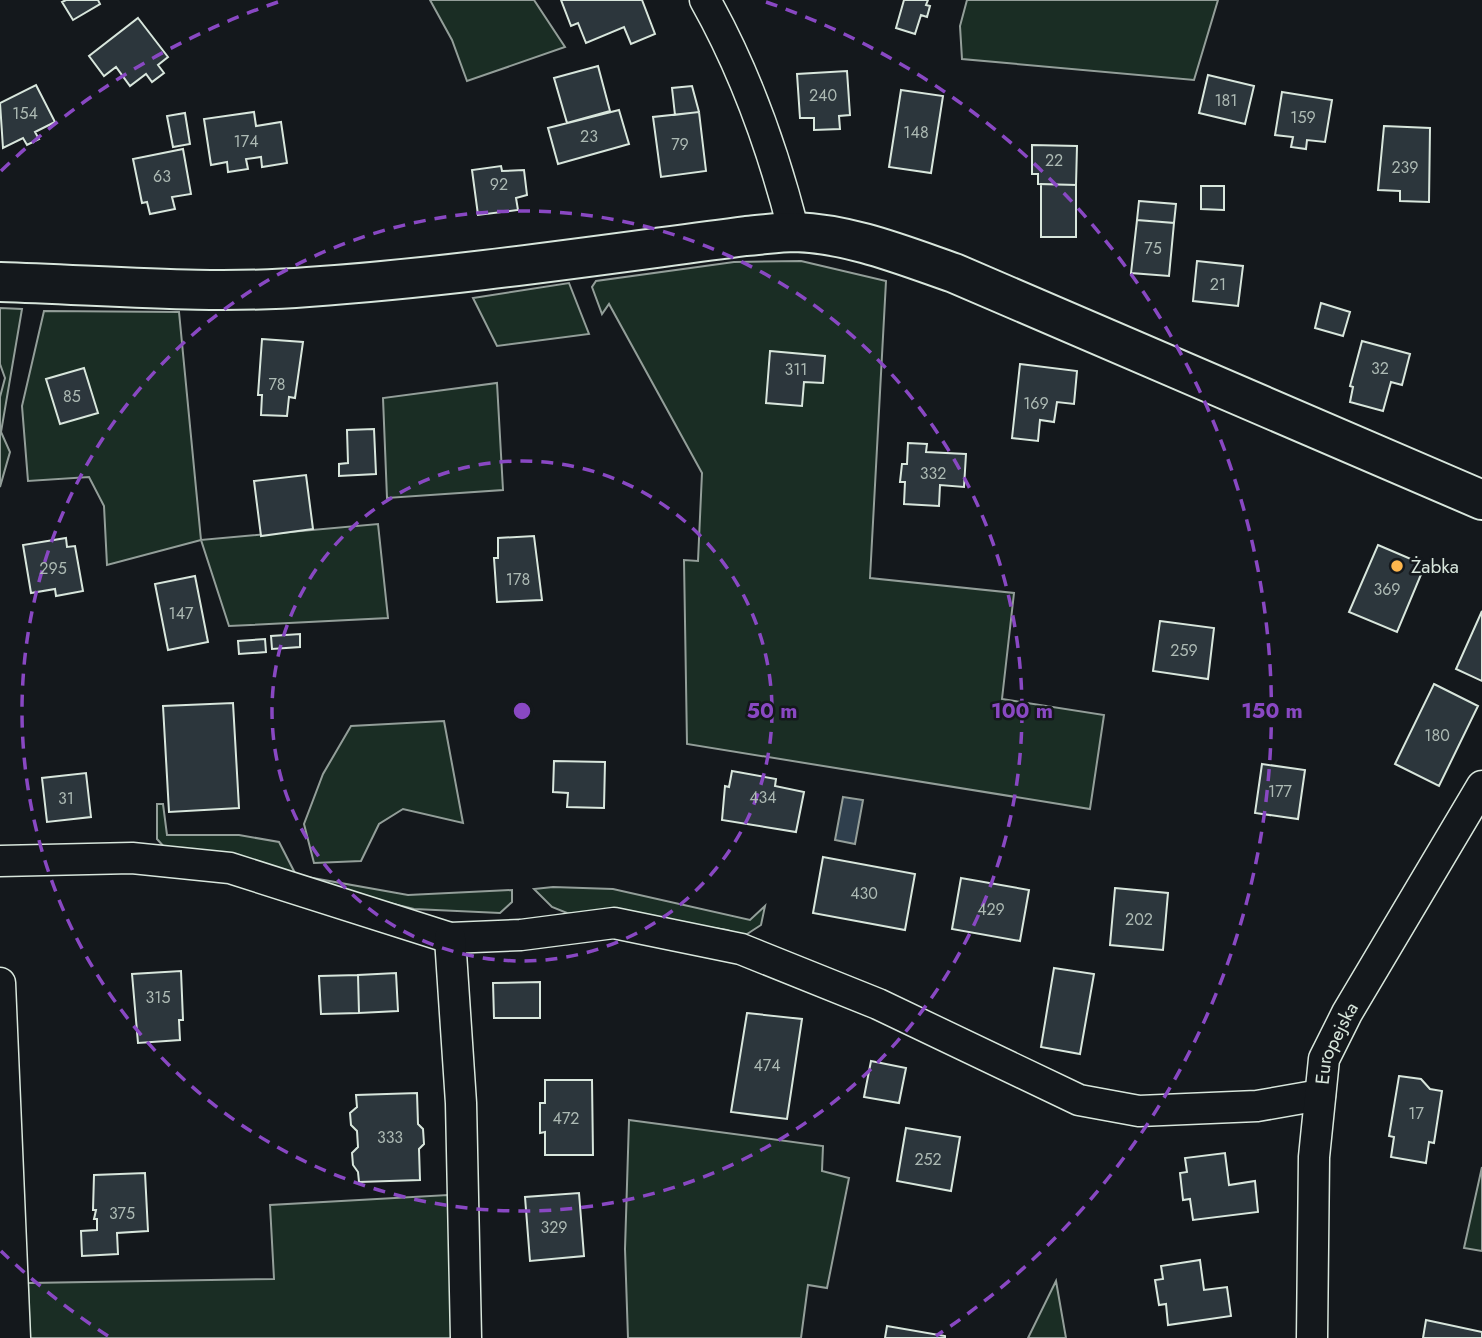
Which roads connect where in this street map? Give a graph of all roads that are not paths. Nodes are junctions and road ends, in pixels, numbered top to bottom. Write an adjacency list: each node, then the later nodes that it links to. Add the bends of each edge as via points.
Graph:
1 (705, 0): 2 (street, via 730,46)
2 (794, 232): 3 (street, via 305,288); 4 (street, via 864,242 954,273)
3 (0, 282)
4 (1482, 500)
5 (1482, 786): 9 (street, Europejska, via 1347,1013 1324,1059)
6 (0, 861): 7 (street, via 132,858 230,868)
7 (450, 939): 9 (street, via 614,923 741,949 878,1004 1079,1100 1127,1109 1257,1106); 11 (street, via 461,1103)
8 (0, 983): 10 (street)
9 (1320, 1095): 12 (street, Europejska, via 1314,1157)
10 (15, 1338)
11 (466, 1338)
12 (1312, 1338)

